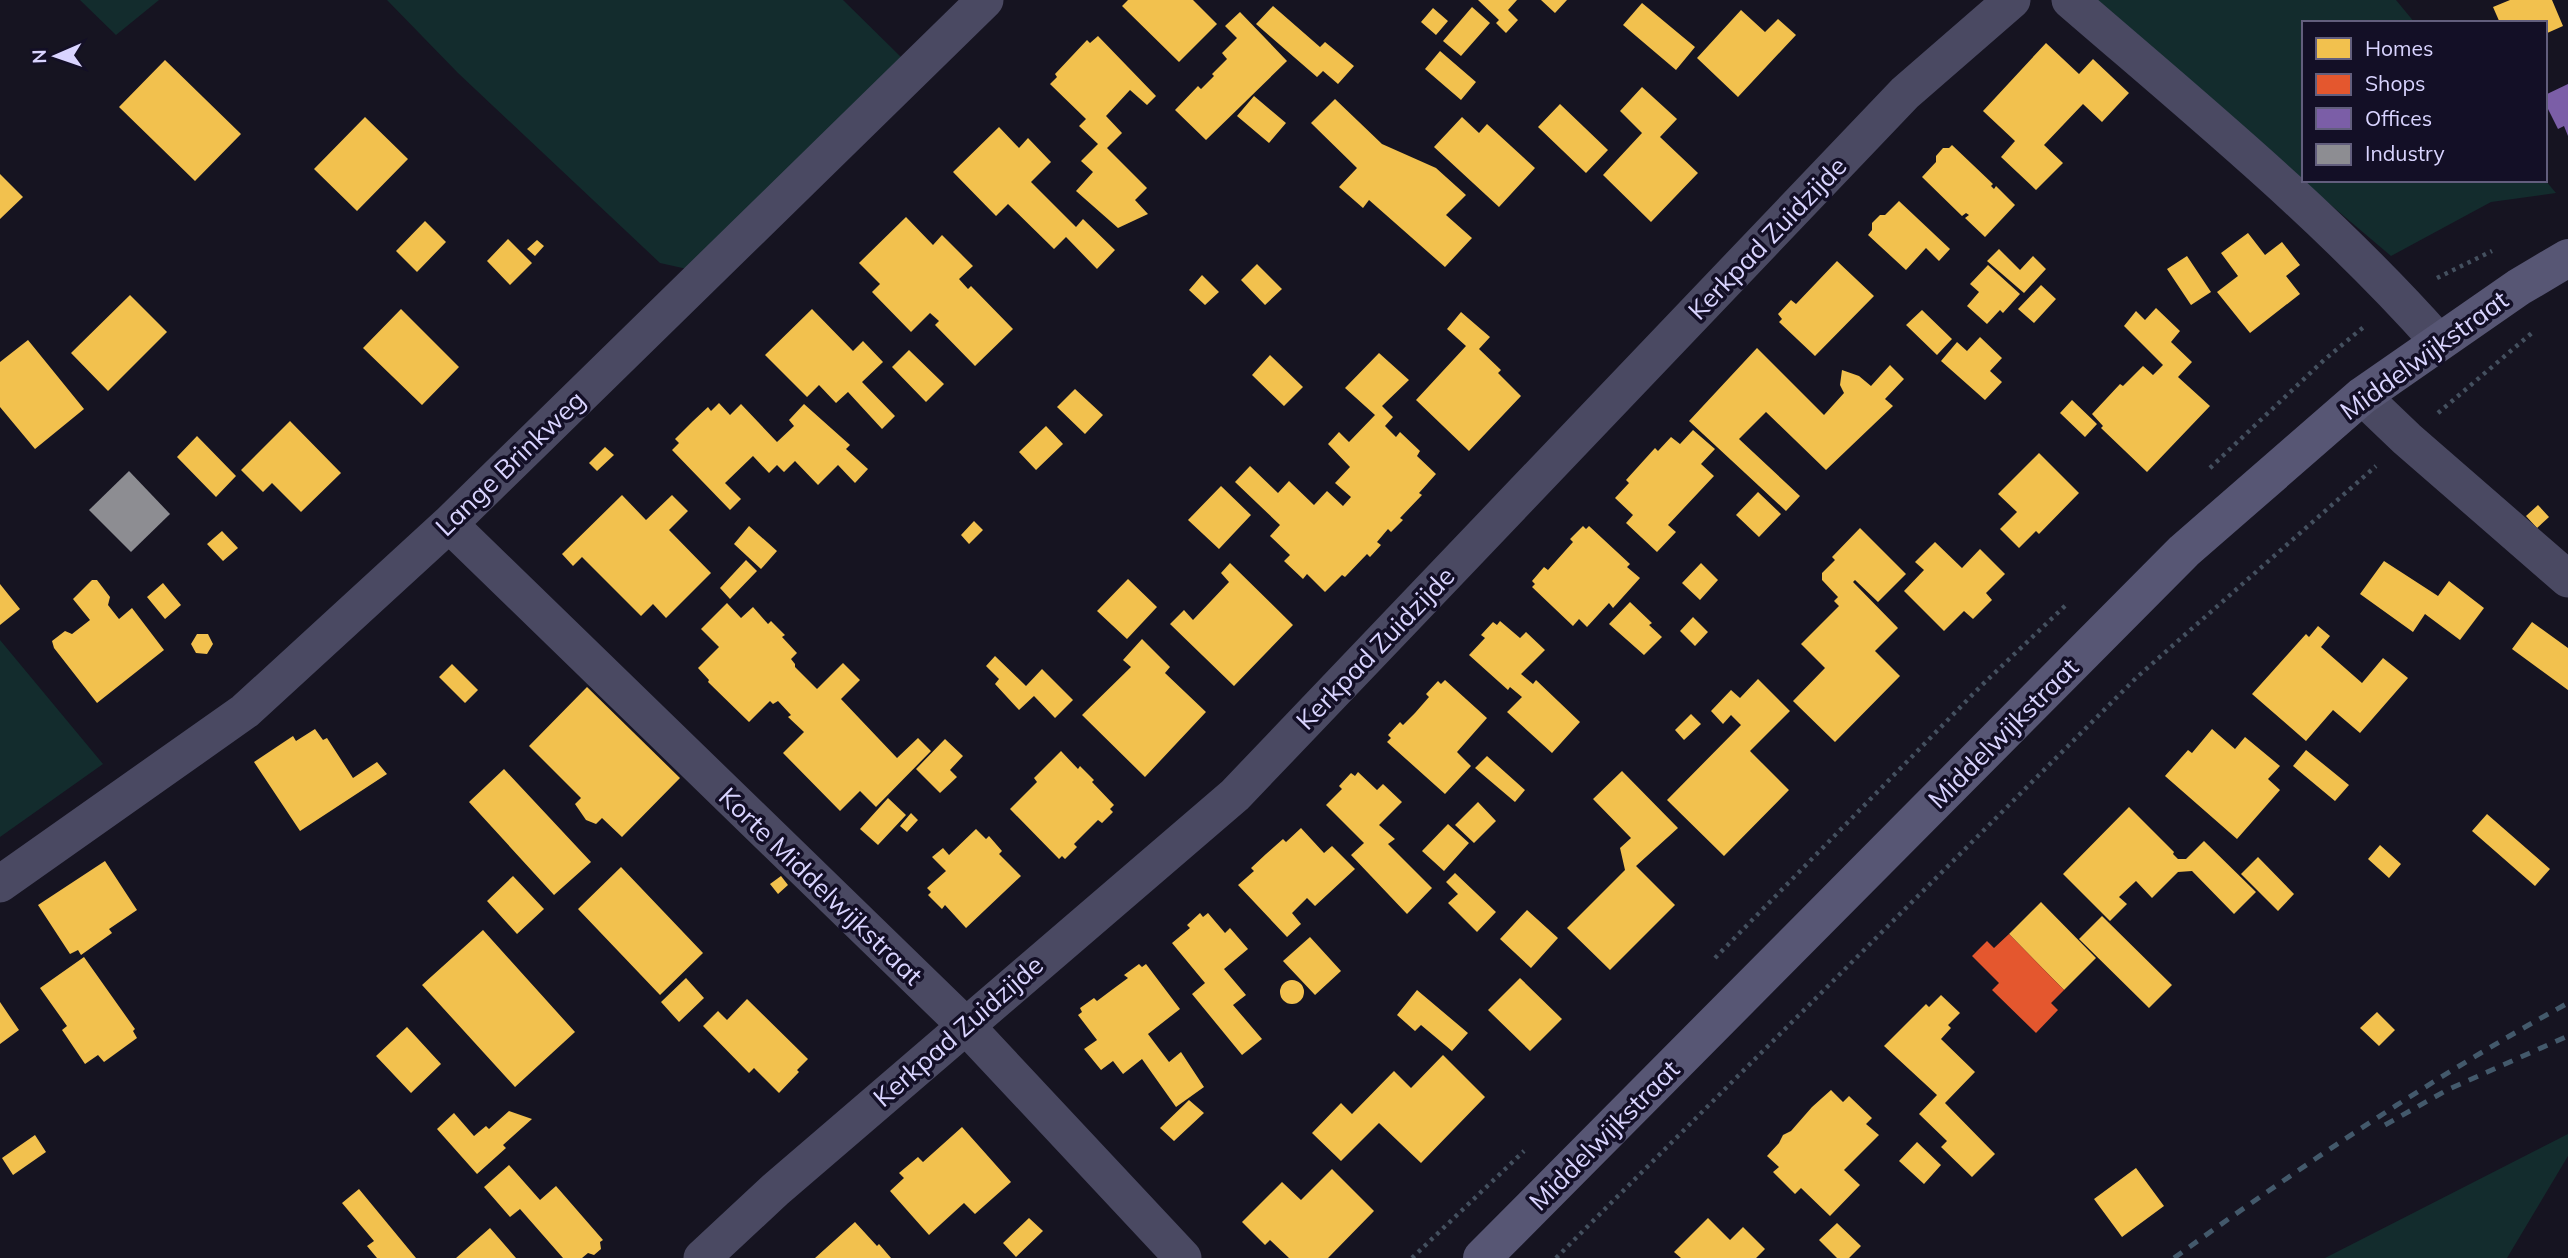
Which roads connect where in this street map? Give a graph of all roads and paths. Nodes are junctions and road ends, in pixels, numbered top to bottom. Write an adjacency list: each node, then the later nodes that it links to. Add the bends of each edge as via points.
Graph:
1 (985, 0): 9 (street, Lange Brinkweg)
2 (2012, 0): 12 (street, Kerkpad Zuidzijde, via 1905,93 1235,795)
3 (2070, 0): 6 (street, via 2274,177 2400,298)
4 (2568, 258): 6 (main road, Middelwijkstraat)
5 (2538, 328): 8 (path, Middelwijkstraat)
6 (2438, 341): 7 (main road, Middelwijkstraat)
7 (2362, 396): 8 (street); 15 (main road, Middelwijkstraat, via 2184,551)
8 (2407, 439): 10 (street); 16 (path, Middelwijkstraat, via 2136,678)
9 (449, 524): 11 (street, Lange Brinkweg, via 245,711); 12 (street, Korte Middelwijkstraat)
10 (2568, 579)
11 (0, 884)
12 (965, 1025): 13 (street, Kerkpad Zuidzijde); 14 (street, Korte Middelwijkstraat)
13 (702, 1258)
14 (1183, 1258)
15 (1482, 1258)
16 (1556, 1258)

